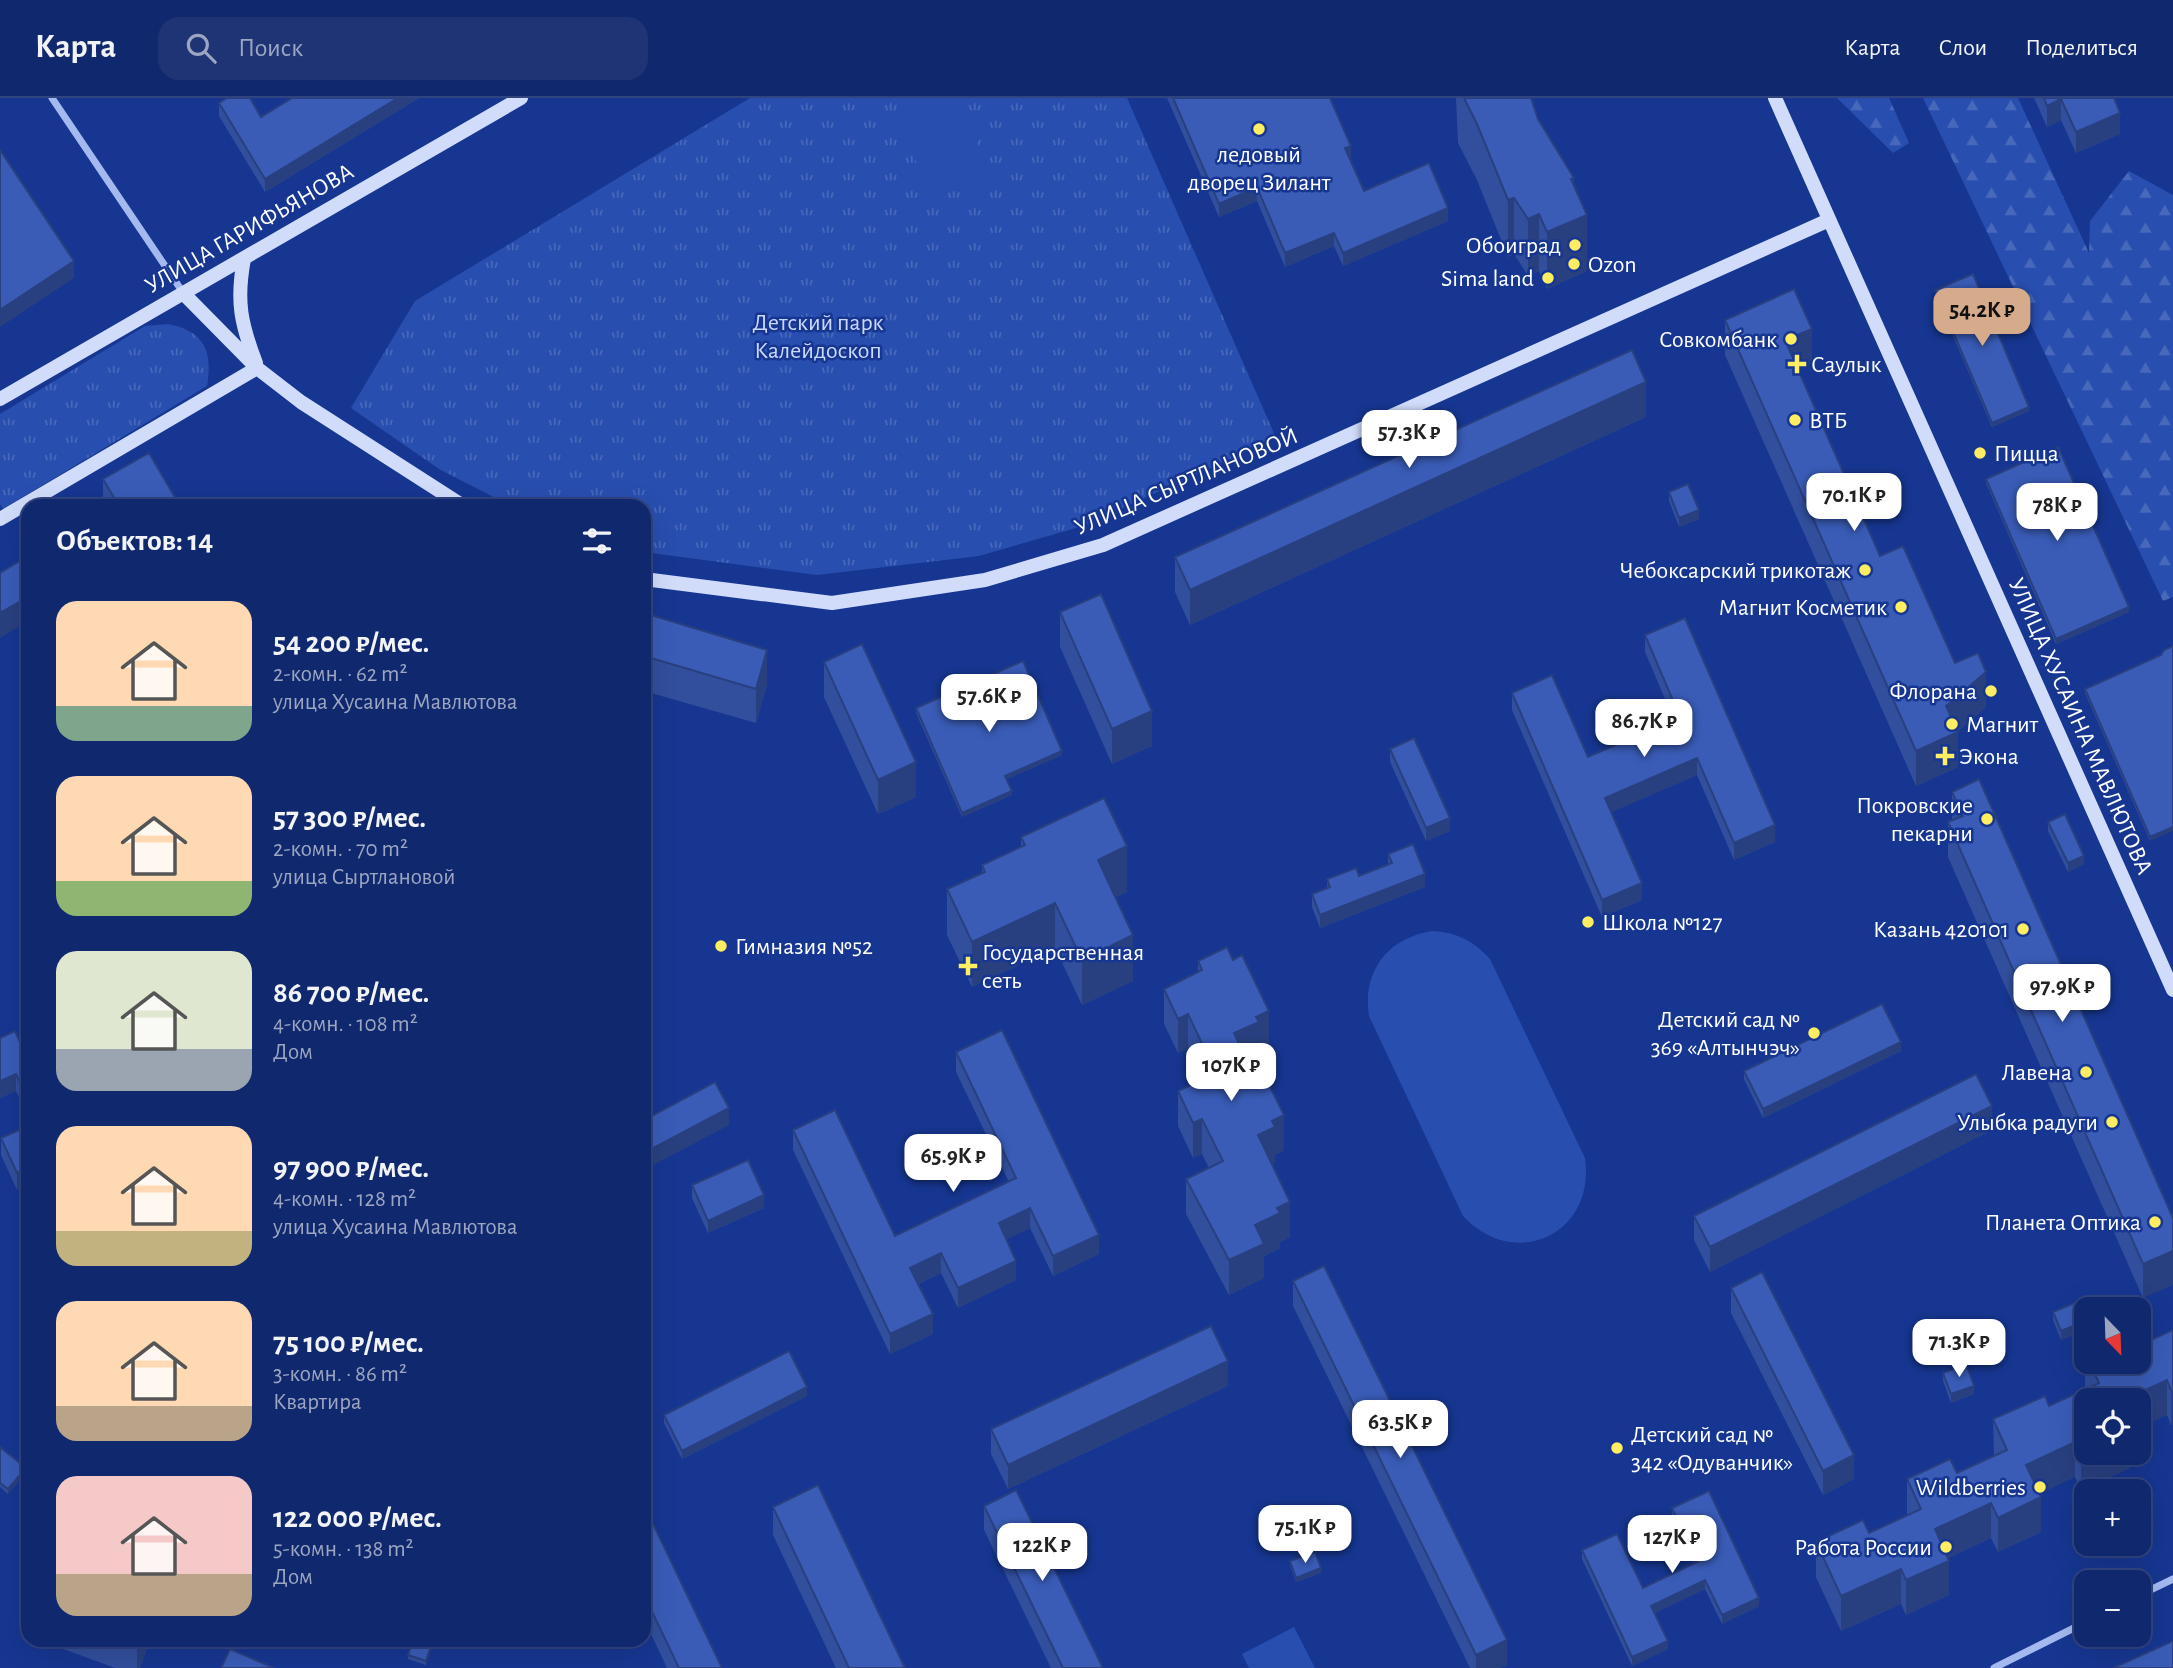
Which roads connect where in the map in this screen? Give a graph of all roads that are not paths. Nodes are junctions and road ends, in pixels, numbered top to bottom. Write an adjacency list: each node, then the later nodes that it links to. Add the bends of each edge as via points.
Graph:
1 (52, 98): 6 (street)
2 (521, 98): 5 (street, УЛИЦА ГАРИФЬЯНОВА)
3 (1776, 98): 4 (street, УЛИЦА ХУСАИНА МАВЛЮТОВА)
4 (1829, 220): 13 (street, УЛИЦА СЫРТЛАНОВОЙ, via 1090,549 985,580 832,603); 14 (street, УЛИЦА ХУСАИНА МАВЛЮТОВА)
5 (244, 259): 6 (street, УЛИЦА ГАРИФЬЯНОВА); 7 (street, via 238,289 242,324)
6 (184, 294): 7 (street); 8 (street, УЛИЦА ГАРИФЬЯНОВА)
7 (257, 368): 9 (street); 10 (street)
8 (0, 399)
9 (34, 499)
10 (452, 499)
11 (21, 507): 12 (street)
12 (0, 519)
13 (651, 580)
14 (2173, 990)
15 (2173, 1579): 16 (street)
16 (2151, 1590)
17 (2074, 1628): 18 (street)
18 (1994, 1668)

